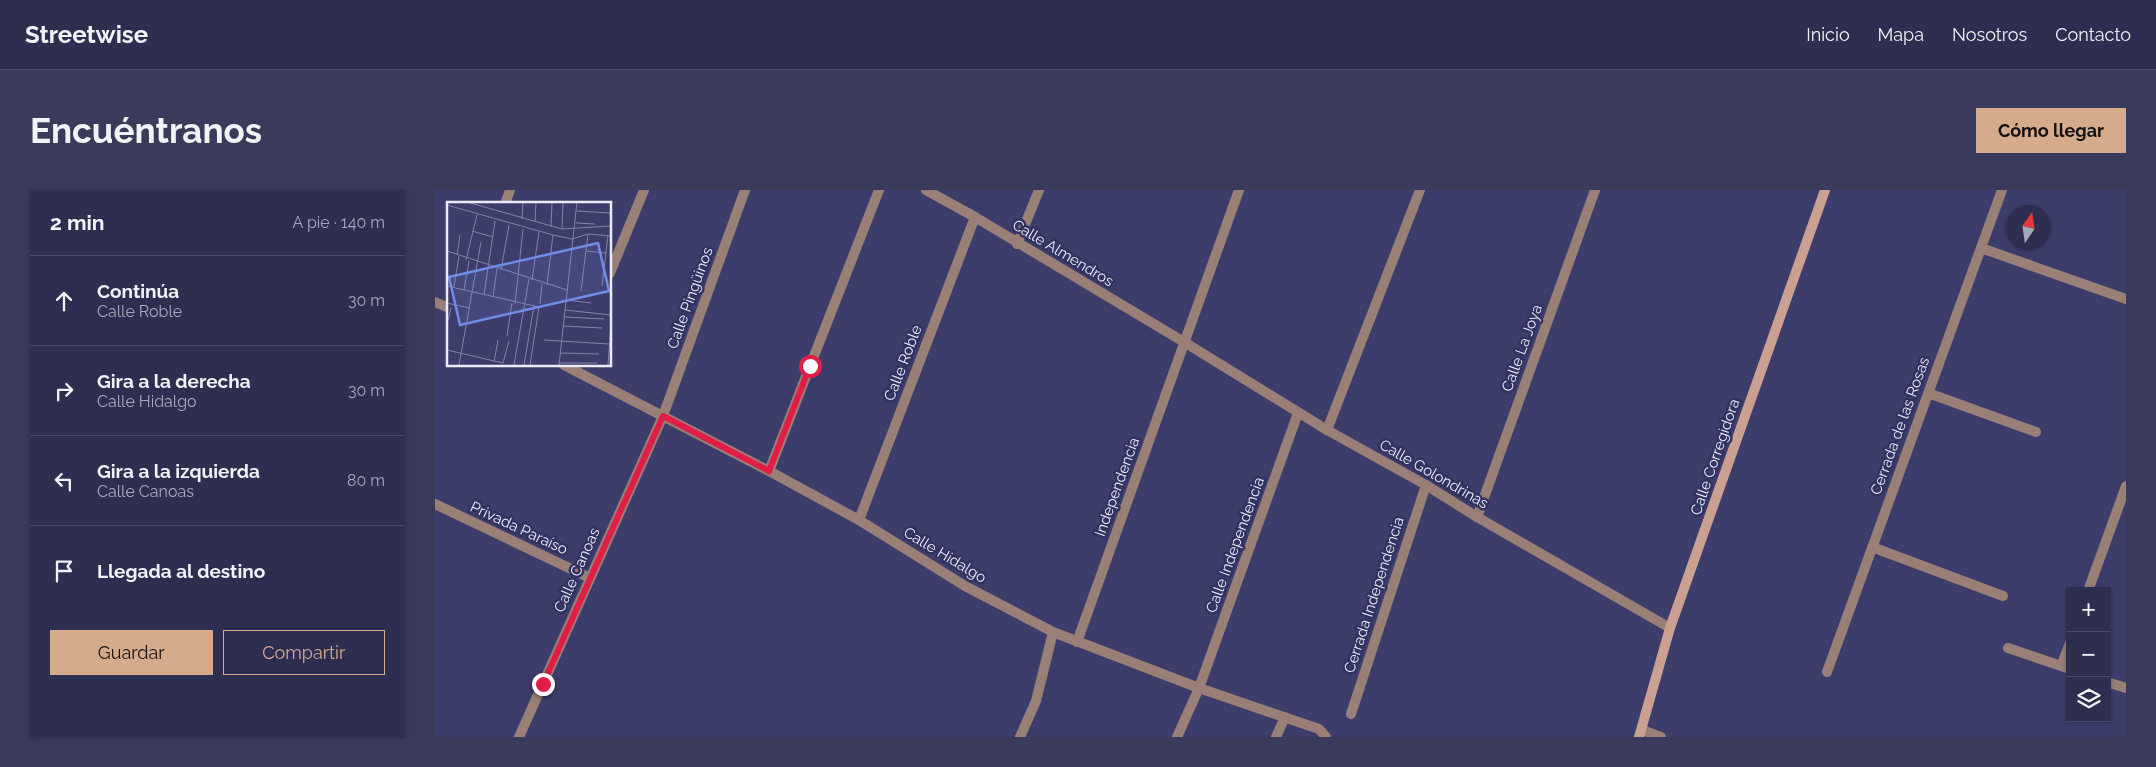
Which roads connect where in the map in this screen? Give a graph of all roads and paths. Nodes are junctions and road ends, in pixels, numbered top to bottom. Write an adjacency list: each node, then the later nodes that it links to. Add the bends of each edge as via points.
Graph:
1 (510, 190): 12 (street)
2 (644, 190): 16 (street)
3 (745, 190): 24 (street, Calle Pingüinos)
4 (879, 190): 27 (street)
5 (926, 190): 13 (street, Calle Almendros)
6 (1039, 190): 14 (street)
7 (1239, 190): 20 (street)
8 (1420, 190): 25 (street)
9 (1595, 190): 31 (street, Calle La Joya)
10 (1825, 190): 37 (main road, Calle Corregidora)
11 (2002, 190): 15 (street, Cerrada de las Rosas)
12 (506, 202)
13 (975, 217): 14 (street, Calle Almendros); 32 (street, Calle Roble)
14 (1017, 244): 20 (street, Calle Almendros)
15 (1981, 248): 17 (street); 22 (street, Cerrada de las Rosas)
16 (611, 270)
17 (2126, 299)
18 (435, 302): 19 (street)
19 (447, 307)
20 (1184, 342): 23 (street, Calle Golondrinas); 39 (street, Independencia)
21 (569, 366): 24 (street, Calle Hidalgo)
22 (1928, 393): 26 (street); 33 (street, Cerrada de las Rosas)
23 (1298, 413): 25 (street, Calle Golondrinas); 44 (street, Calle Independencia)
24 (663, 416): 27 (street, Calle Hidalgo); 34 (street, Calle Canoas)
25 (1327, 430): 28 (street, Calle Golondrinas)
26 (2036, 432)
27 (769, 471): 32 (street, Calle Hidalgo)
28 (1426, 485): 31 (street, Calle Golondrinas); 46 (street, Cerrada Independencia)
29 (2126, 486): 35 (street)
30 (435, 504): 34 (street, Privada Paraíso)
31 (1477, 517): 37 (street, Calle Golondrinas)
32 (859, 520): 38 (street, Calle Hidalgo, via 965,586)
33 (1872, 547): 36 (street); 42 (street, Cerrada de las Rosas)
34 (590, 578): 49 (street, Calle Canoas)
35 (2089, 587)
36 (2003, 596)
37 (1670, 628): 48 (main road, Calle Corregidora)
38 (1053, 632): 39 (street, Calle Hidalgo); 50 (street, via 1037,701)
39 (1077, 642): 44 (street, Calle Hidalgo)
40 (2008, 648): 41 (street)
41 (2066, 668)
42 (1827, 672)
43 (2111, 683): 45 (street)
44 (1199, 688): 47 (street, Calle Hidalgo); 51 (street, Calle Independencia)
45 (2126, 688)
46 (1351, 714)
47 (1285, 717): 52 (street); 53 (street, Calle Hidalgo, via 1319,729)
48 (1641, 733): 54 (street)
49 (519, 737)
50 (1020, 737)
51 (1177, 737)
52 (1276, 737)
53 (1325, 737)
54 (1661, 737)

